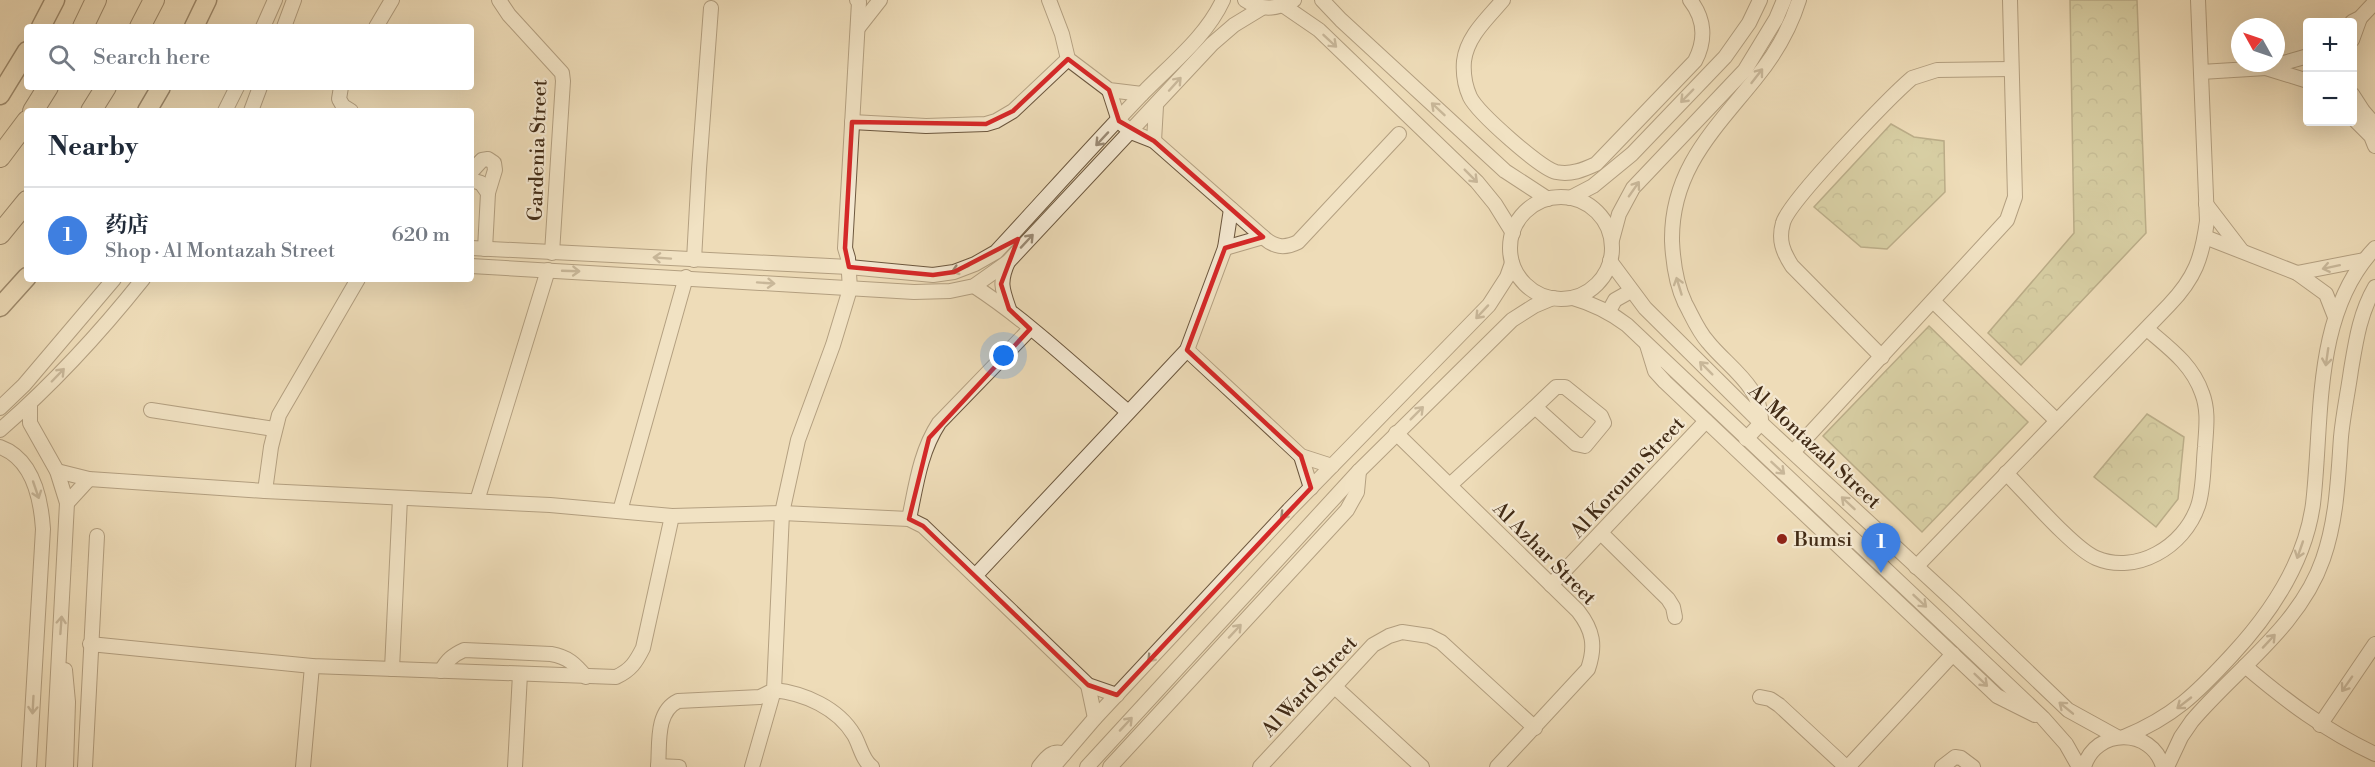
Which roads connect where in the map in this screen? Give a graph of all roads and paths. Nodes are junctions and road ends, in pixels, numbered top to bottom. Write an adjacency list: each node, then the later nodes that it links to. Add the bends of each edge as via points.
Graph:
1 (55, 0): 27 (main road)
2 (96, 0): 28 (highway)
3 (154, 0): 29 (highway)
4 (207, 0): 30 (main road)
5 (275, 0): 31 (street)
6 (294, 0): 32 (street)
7 (392, 0): 33 (street)
8 (499, 0): 91 (street, Gardenia Street, via 562,74)
9 (880, 0): 34 (street)
10 (1049, 0): 37 (street)
11 (1223, 0): 51 (street, via 1208,26)
12 (1245, 0): 25 (street)
13 (1322, 0): 76 (street, one-way to 13, via 1505,171)
14 (1503, 0): 15 (street, via 1471,39 1464,62 1467,89 1475,105 1544,167 1570,173 1596,164 1695,62 1703,32 1702,21)
15 (1690, 0)
16 (1760, 0): 75 (street, one-way to 75, via 1738,41 1663,122 1613,171)
17 (1784, 0): 53 (street)
18 (1799, 0): 53 (street, one-way to 18, via 1773,54)
19 (2010, 0): 39 (street)
20 (2198, 0): 41 (street)
21 (861, 1): 34 (street)
22 (2375, 2): 26 (street)
23 (1289, 3): 25 (street); 80 (street, one-way to 80, via 1477,182)
24 (711, 8): 93 (street)
25 (1262, 8): 55 (street, one-way to 25, via 1221,34)
26 (2357, 19)
27 (42, 24)
28 (84, 24)
29 (142, 24)
30 (195, 24)
31 (264, 24)
32 (285, 24)
33 (378, 24)
34 (858, 28): 64 (street)
35 (24, 56): 52 (main road)
36 (2303, 57): 38 (street)
37 (1068, 59): 50 (street); 64 (street, via 1013,111 986,124)
38 (2285, 62)
39 (2011, 69): 116 (street, via 2015,185 2012,209 2000,229); 128 (street, via 1937,70 1912,78 1801,194 1783,220 1783,252 1792,266)
40 (2231, 70): 41 (street)
41 (2201, 72): 77 (street)
42 (2279, 72): 43 (street)
43 (2303, 80)
44 (46, 90): 56 (highway)
45 (104, 90): 57 (highway)
46 (159, 90): 58 (main road)
47 (236, 90): 59 (street)
48 (259, 90): 60 (street)
49 (339, 90): 61 (street, via 339,99)
50 (1109, 90): 51 (street); 63 (street)
51 (1142, 94): 63 (street)
52 (0, 95)
53 (1731, 96): 84 (street, one-way to 53, via 1619,214 1633,188); 136 (street, one-way to 53, via 1759,400 1707,341 1693,319 1672,254 1673,219 1681,184)
54 (2357, 102): 66 (street)
55 (1156, 106): 67 (street); 69 (street)
56 (35, 108)
57 (92, 108)
58 (149, 108)
59 (226, 108)
60 (252, 108)
61 (346, 108)
62 (2357, 120): 66 (street)
63 (1119, 121): 67 (street); 89 (street, one-way to 89)
64 (852, 122): 85 (street)
65 (24, 125): 71 (highway)
66 (2373, 128): 70 (street)
67 (1131, 132): 69 (street); 96 (street, one-way to 67)
68 (1399, 134): 82 (street, via 1298,242 1279,247)
69 (1154, 141): 79 (street)
70 (2375, 146)
71 (0, 157)
72 (474, 169): 74 (street, via 482,160 494,163)
73 (474, 181): 74 (street)
74 (488, 192): 88 (street)
75 (1570, 198): 76 (street); 84 (street, via 1598,213)
76 (1548, 199): 80 (street, via 1526,212)
77 (2206, 204): 83 (street); 90 (street)
78 (24, 205): 81 (highway)
79 (1231, 209): 82 (street); 86 (street)
80 (1513, 233): 97 (street)
81 (0, 234)
82 (1263, 237): 86 (street)
83 (2205, 237): 90 (street); 124 (street, via 2193,275)
84 (1612, 242): 95 (street)
85 (845, 248): 99 (street); 100 (street)
86 (1225, 248): 127 (street)
87 (2375, 248): 94 (street)
88 (478, 249): 91 (street)
89 (996, 252): 96 (street); 100 (street, one-way to 100, via 954,272 933,275)
90 (2244, 252): 103 (street)
91 (552, 253): 92 (street)
92 (619, 257): 93 (street, one-way to 92); 102 (street)
93 (694, 260): 99 (street)
94 (2364, 260): 103 (street, one-way to 103); 121 (street)
95 (1611, 261): 113 (street, Al Montazah Street); 115 (street, via 1590,290)
96 (1008, 262): 109 (street); 118 (street, via 1001,284)
97 (1512, 263): 114 (street, via 1532,290); 147 (street, one-way to 147, via 1489,305)
98 (474, 266): 101 (street)
99 (834, 267): 100 (street); 110 (street)
100 (849, 267): 112 (street)
101 (548, 270): 102 (street, one-way to 102); 159 (street)
102 (616, 273): 104 (street)
103 (2297, 273): 121 (street, via 2326,294)
104 (686, 278): 110 (street, one-way to 110); 161 (street)
105 (24, 280): 117 (main road)
106 (112, 282): 122 (street)
107 (140, 282): 125 (street)
108 (356, 282): 137 (street, via 290,392)
109 (974, 286): 112 (street, via 914,292); 118 (street)
110 (833, 287): 112 (street); 119 (street)
111 (2375, 287): 141 (street, via 2359,326)
112 (850, 289): 119 (street)
113 (1631, 291): 120 (street, via 1615,300); 136 (street, Al Montazah Street, one-way to 113)
114 (1553, 298): 115 (street); 140 (street, one-way to 114, via 1516,317)
115 (1573, 298): 120 (street, Al Montazah Street)
116 (1933, 301): 128 (street); 135 (street)
117 (0, 308)
118 (1009, 309): 123 (street)
119 (842, 311): 162 (street, via 798,440)
120 (1609, 311): 126 (street, Al Montazah Street)
121 (2335, 317): 139 (street, one-way to 139)
122 (79, 321): 125 (street); 131 (street)
123 (1030, 329): 133 (street); 164 (street, via 929,438)
124 (2146, 329): 135 (street); 151 (street, via 2184,360 2199,385 2207,412 2202,490 2198,507 2178,538 2156,554 2130,564 2093,557)
125 (95, 335): 129 (street, one-way to 125)
126 (1646, 343): 134 (street, via 1665,382); 142 (street, Al Montazah Street)
127 (1187, 350): 133 (street); 146 (street)
128 (1882, 357): 145 (street)
129 (30, 405): 138 (street); 144 (street, via 30,423)
130 (1534, 407): 130 (street, via 1579,446 1586,446 1604,423 1601,416 1565,387 1556,387); 155 (street)
131 (0, 408)
132 (151, 410): 137 (street)
133 (1128, 412): 169 (street)
134 (1706, 421): 165 (street, Al Koroum Street); 180 (street)
135 (2057, 421): 151 (street)
136 (1761, 423): 142 (street); 145 (street, Al Montazah Street)
137 (274, 429): 157 (street)
138 (0, 430)
139 (2318, 432): 141 (street, via 2329,440); 153 (street)
140 (1396, 433): 150 (street); 155 (street, Al Azhar Street)
141 (2341, 435): 154 (street)
142 (1746, 439): 176 (street, Al Montazah Street, one-way to 176)
143 (0, 447): 148 (street)
144 (45, 450): 148 (street); 149 (street)
145 (1794, 452): 167 (street, Al Montazah Street, one-way to 145)
146 (1300, 456): 147 (street); 156 (street)
147 (1332, 466): 156 (street)
148 (26, 468): 171 (street, one-way to 171, via 42,509)
149 (57, 471): 152 (street); 160 (street)
150 (1359, 471): 173 (street); 212 (street, one-way to 150, via 1347,510 1357,492)
151 (2006, 474): 167 (street)
152 (89, 479): 157 (street); 160 (street)
153 (2314, 480): 154 (street, via 2326,476); 196 (street, one-way to 196, via 2312,505 2296,562 2284,589 2247,639 2189,700 2169,715)
154 (2338, 481): 182 (street, one-way to 154, via 2280,629 2311,584 2330,534)
155 (1450, 485): 170 (street, Al Azhar Street)
156 (1311, 488): 168 (street, one-way to 168)
157 (265, 491): 158 (street)
158 (400, 498): 159 (street); 183 (street)
159 (477, 501): 161 (street)
160 (67, 503): 172 (street)
161 (620, 511): 163 (street)
162 (782, 513): 163 (street); 164 (street); 189 (street)
163 (672, 516): 186 (street, via 643,648 636,663 616,677)
164 (909, 519): 169 (street, via 923,526)
165 (1601, 533): 170 (street, Al Koroum Street); 175 (street, via 1668,599)
166 (97, 536): 177 (street)
167 (1916, 567): 174 (street, Al Montazah Street)
168 (1229, 575): 173 (street); 190 (street, one-way to 190)
169 (975, 576): 187 (street)
170 (1551, 585): 195 (street, Al Azhar Street, via 1588,623 1593,654 1588,669)
171 (39, 591): 172 (street); 202 (street, one-way to 202)
172 (64, 592): 179 (street, one-way to 172)
173 (1247, 592): 211 (street, one-way to 173)
174 (1955, 602): 176 (street); 196 (street, Al Montazah Street, one-way to 174, via 2067,710)
175 (1675, 617)
176 (1939, 619): 193 (street, Al Montazah Street)
177 (90, 644): 181 (street); 200 (street)
178 (2375, 644): 194 (street, one-way to 194)
179 (60, 652): 199 (street, via 67,681); 203 (street)
180 (1953, 654): 193 (street, one-way to 193, via 1997,696); 216 (street)
181 (312, 666): 183 (street); 204 (street)
182 (2245, 666): 194 (street); 221 (street, via 2192,721)
183 (392, 669): 184 (street)
184 (441, 671): 185 (street); 186 (street, via 446,662 464,650 564,656)
185 (520, 674): 186 (street); 205 (street)
186 (586, 677)
187 (1088, 685): 190 (street); 192 (street)
188 (1335, 687): 195 (street, Al Ward Street, via 1381,640 1402,632 1416,633 1441,642); 213 (street, Al Ward Street); 214 (street)
189 (774, 690): 201 (street, via 790,691 837,715 853,734); 206 (street, via 760,697 672,704 661,721); 208 (street)
190 (1117, 695): 192 (street)
191 (1760, 696): 216 (street, via 1779,705)
192 (1095, 718): 198 (street)
193 (2043, 718): 219 (street, Al Montazah Street, via 2066,744)
194 (2320, 725): 197 (street)
195 (1534, 728): 215 (street, Al Azhar Street)
196 (2120, 737): 220 (street, via 2104,741 2093,750); 221 (street, Al Montazah Street, via 2136,738 2147,744)
197 (2375, 752)
198 (1064, 754): 209 (street, via 1051,754); 210 (street)
199 (66, 763): 200 (street)
200 (85, 763)
201 (868, 766)
202 (29, 767)
203 (52, 767)
204 (303, 767)
205 (515, 767)
206 (658, 767): 207 (street)
207 (679, 767)
208 (752, 767)
209 (1038, 767)
210 (1053, 767)
211 (1087, 767)
212 (1110, 767)
213 (1260, 767)
214 (1422, 767)
215 (1497, 767)
216 (1847, 767)
217 (1942, 767): 218 (street, via 1955,757)
218 (1972, 767)
219 (2079, 767)
220 (2084, 767)
221 (2165, 767)

